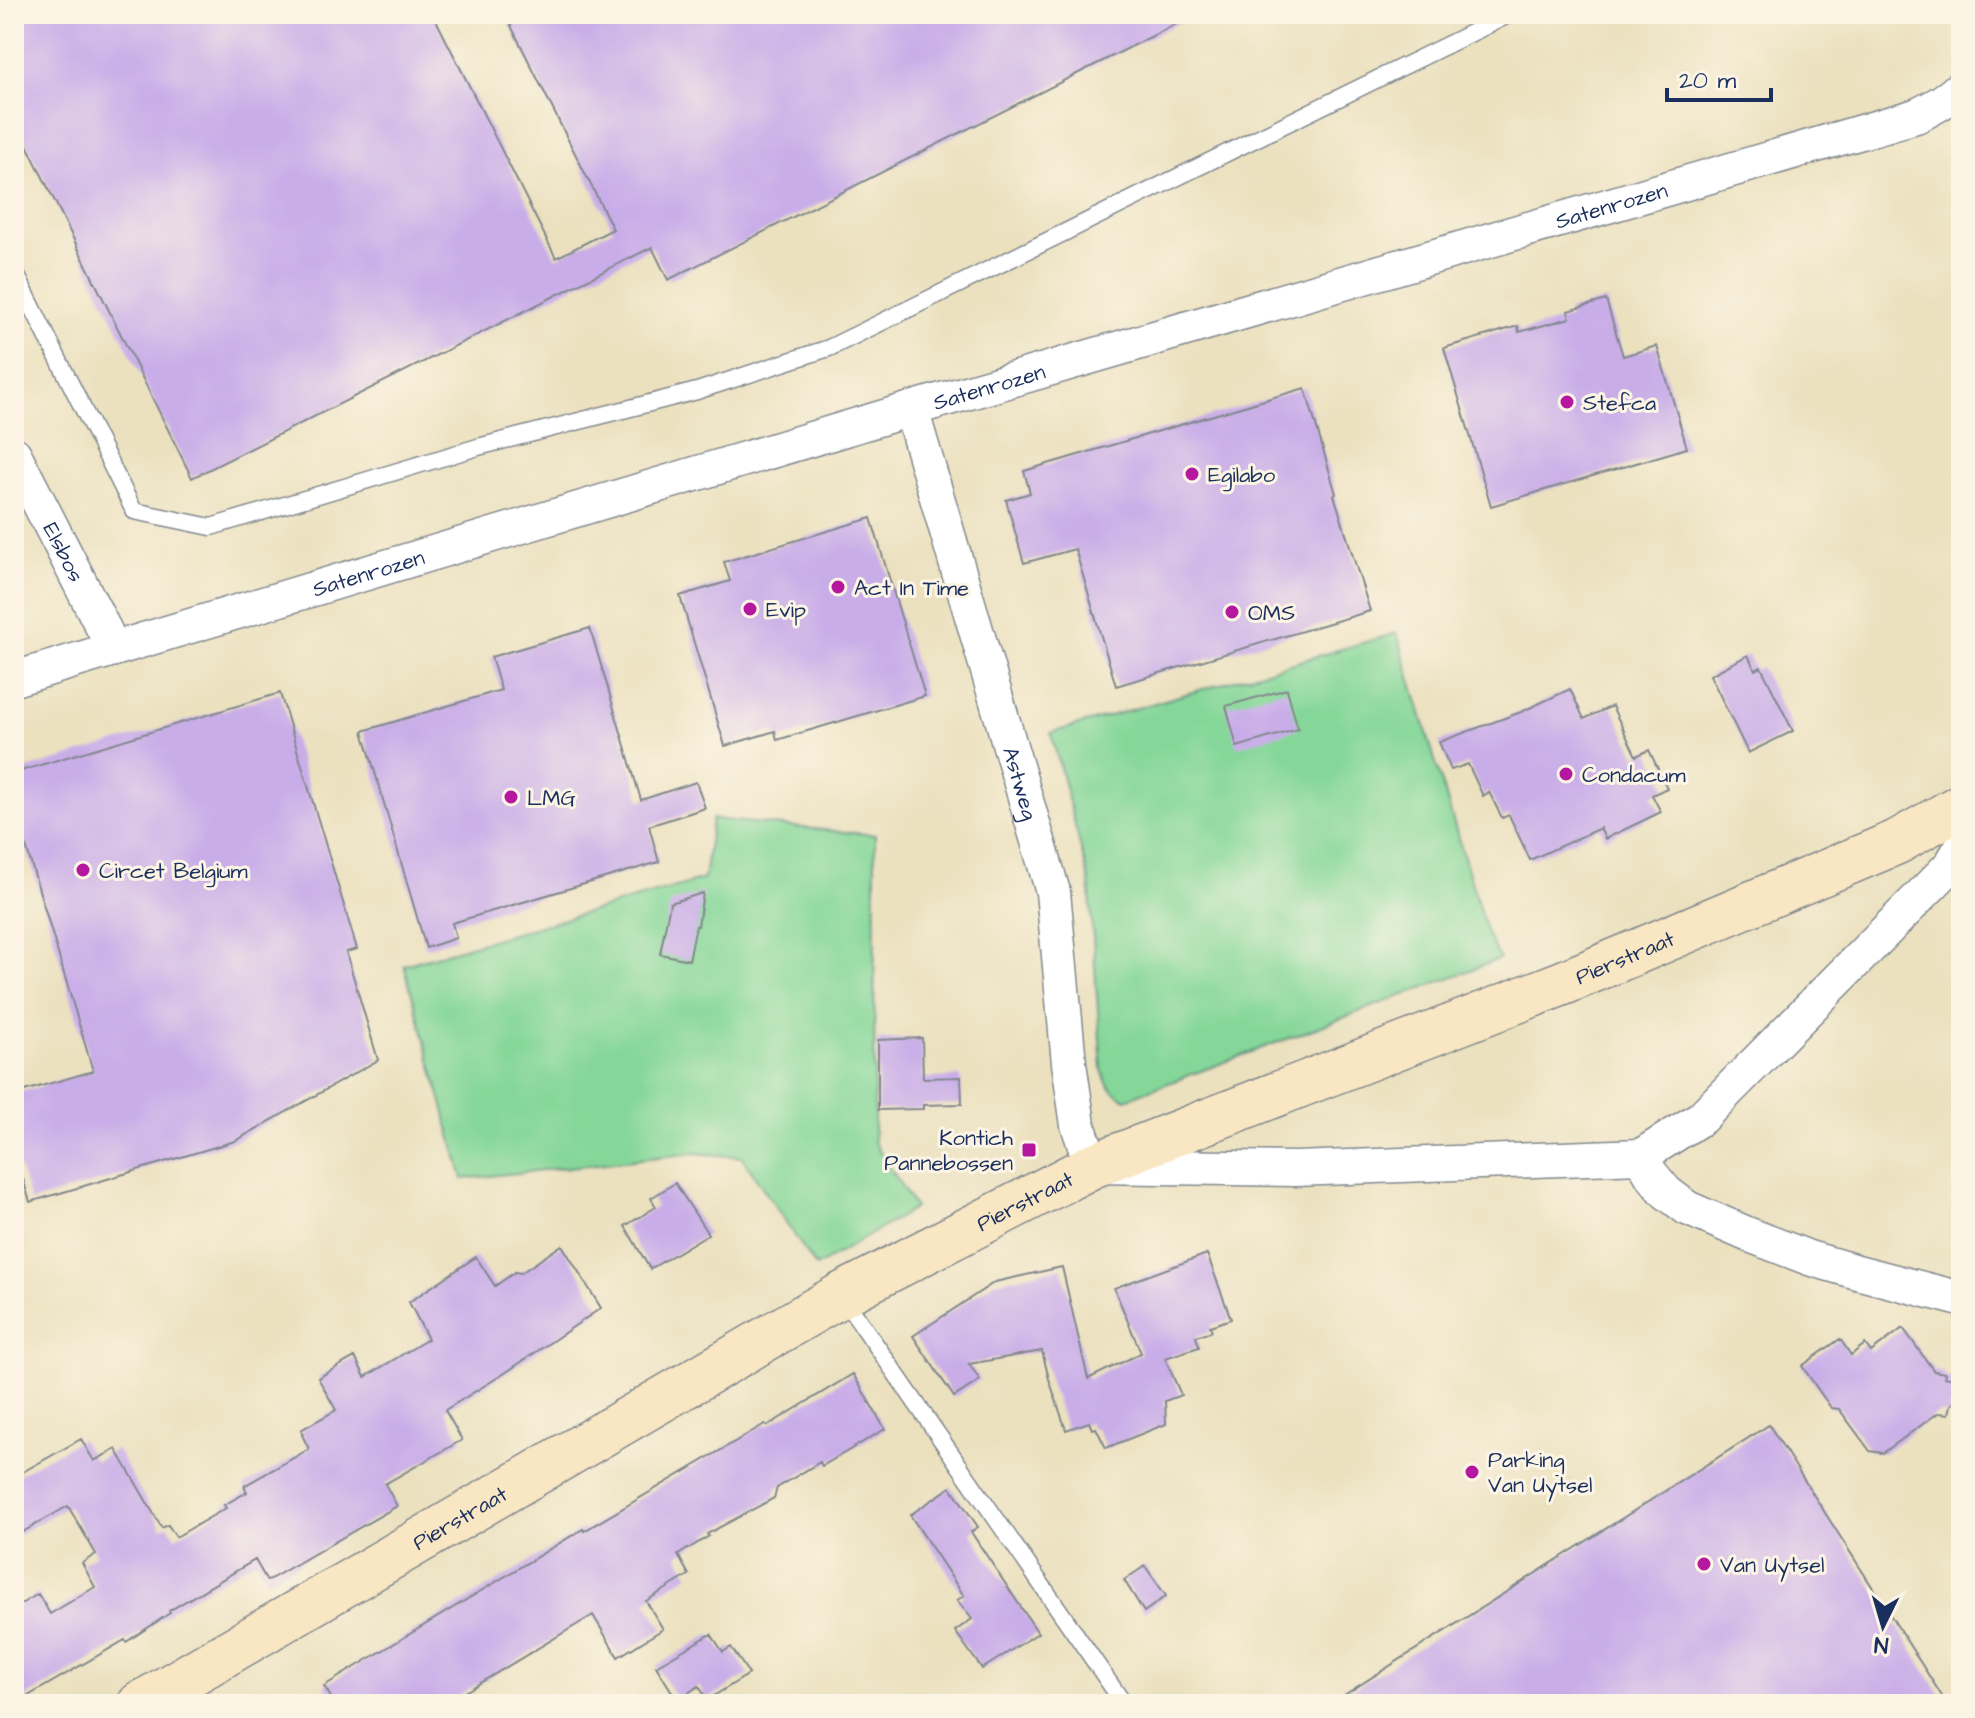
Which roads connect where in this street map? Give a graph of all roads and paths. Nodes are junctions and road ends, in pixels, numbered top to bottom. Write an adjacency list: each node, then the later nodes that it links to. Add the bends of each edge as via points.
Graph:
1 (1510, 14): 3 (lane, via 829,348 697,391 478,447 211,527 134,511)
2 (1961, 87): 4 (street, Satenrozen, via 1916,116)
3 (14, 270)
4 (911, 409): 6 (street, Satenrozen); 11 (street, Astweg, via 1053,892 1069,1063 1078,1125)
5 (14, 454): 6 (street, Elsbos)
6 (114, 649): 7 (street, Satenrozen)
7 (14, 679)
8 (1961, 806): 11 (street, Pierstraat, via 1897,842 1563,983)
9 (1961, 848): 10 (street, via 1951,865 1701,1118)
10 (1641, 1156): 11 (street, via 1296,1169); 13 (street, via 1666,1192 1687,1208 1809,1258)
11 (1092, 1166): 12 (street, Pierstraat)
12 (841, 1295): 14 (street, Pierstraat); 15 (lane)
13 (1961, 1299)
14 (140, 1704)
15 (1124, 1704)

